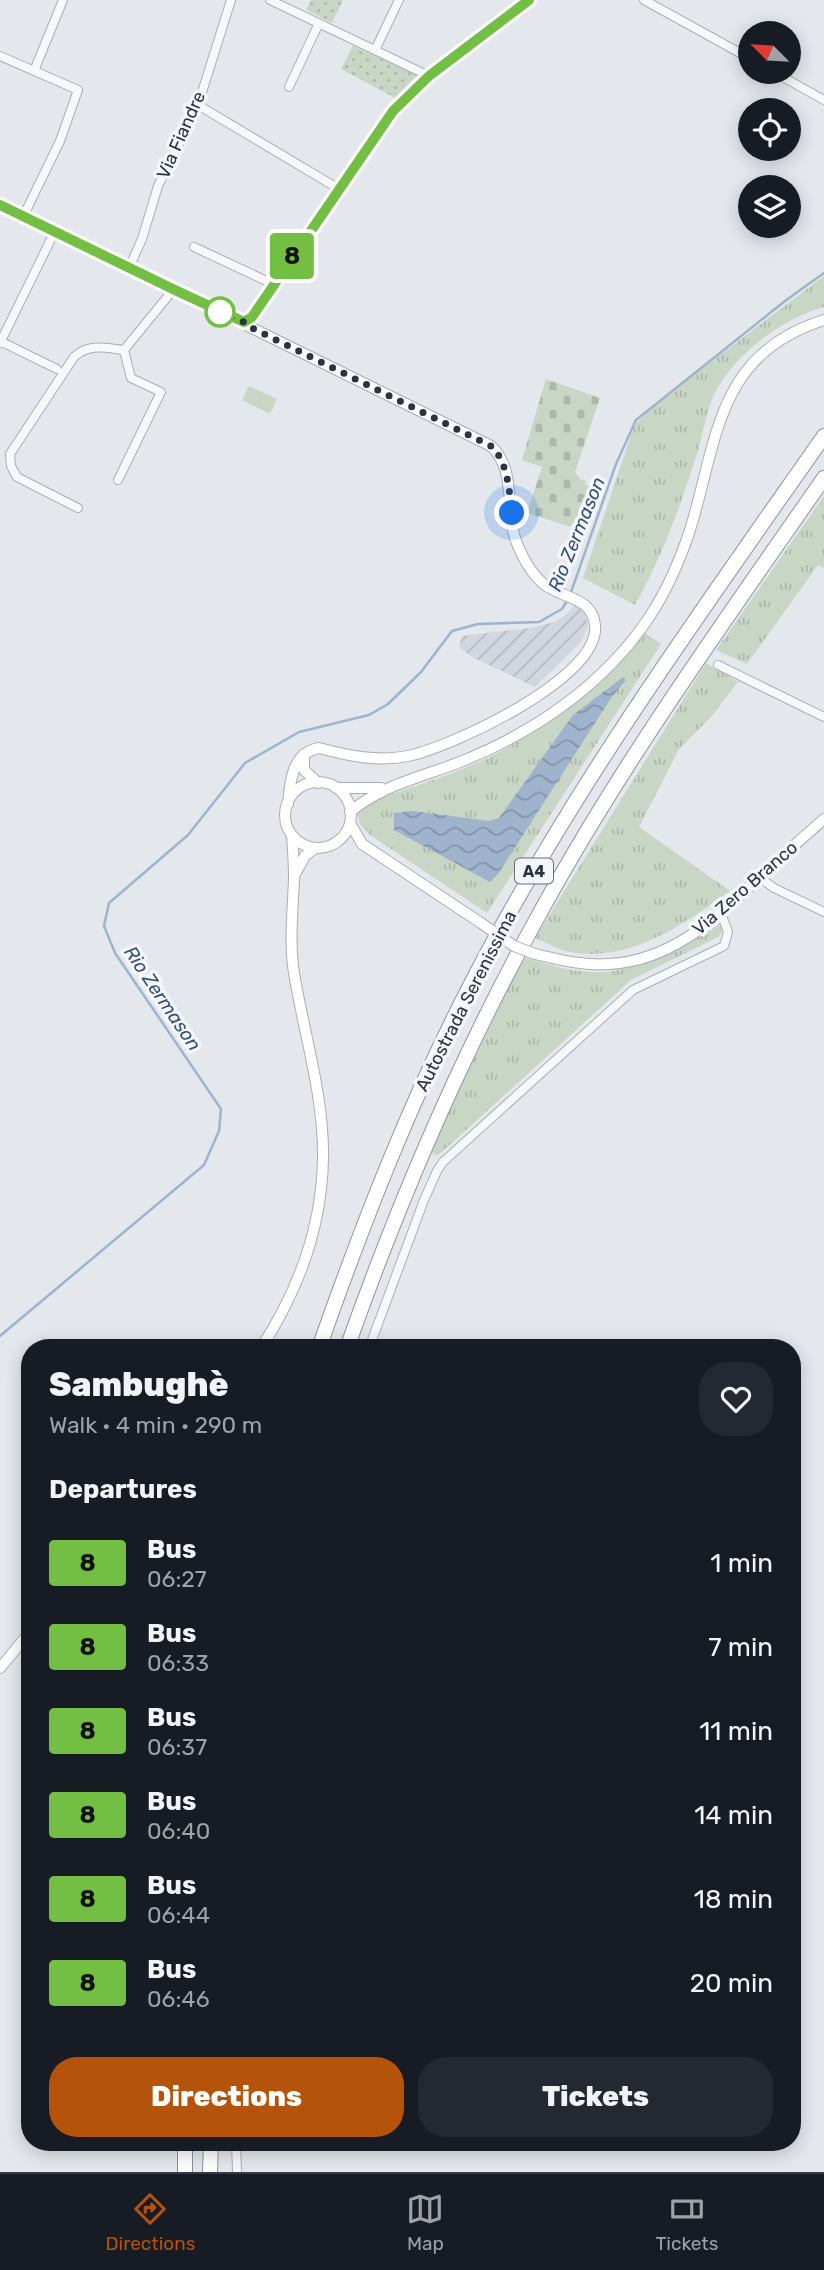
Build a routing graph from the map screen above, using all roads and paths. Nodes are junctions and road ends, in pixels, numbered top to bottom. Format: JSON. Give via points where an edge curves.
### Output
{"nodes":[{"id":1,"x":63,"y":0,"type":"edge"},
{"id":2,"x":231,"y":0,"type":"edge"},
{"id":3,"x":270,"y":0,"type":"edge"},
{"id":4,"x":295,"y":0,"type":"edge"},
{"id":5,"x":398,"y":0,"type":"edge"},
{"id":6,"x":529,"y":0,"type":"edge"},
{"id":7,"x":644,"y":0,"type":"edge"},
{"id":8,"x":290,"y":9,"type":"junction"},
{"id":9,"x":319,"y":23,"type":"junction"},
{"id":10,"x":374,"y":50,"type":"junction"},
{"id":11,"x":738,"y":52,"type":"edge"},
{"id":12,"x":0,"y":56,"type":"edge"},
{"id":13,"x":34,"y":71,"type":"junction"},
{"id":14,"x":429,"y":76,"type":"junction"},
{"id":15,"x":795,"y":84,"type":"edge"},
{"id":16,"x":289,"y":87,"type":"dead end"},
{"id":17,"x":824,"y":100,"type":"edge"},
{"id":18,"x":198,"y":105,"type":"junction"},
{"id":19,"x":339,"y":189,"type":"junction"},
{"id":20,"x":0,"y":205,"type":"edge"},
{"id":21,"x":23,"y":217,"type":"junction"},
{"id":22,"x":54,"y":233,"type":"junction"},
{"id":23,"x":194,"y":247,"type":"dead end"},
{"id":24,"x":129,"y":268,"type":"junction"},
{"id":25,"x":273,"y":284,"type":"junction"},
{"id":26,"x":173,"y":290,"type":"junction"},
{"id":27,"x":824,"y":320,"type":"edge"},
{"id":28,"x":244,"y":322,"type":"junction"},
{"id":29,"x":0,"y":342,"type":"edge"},
{"id":30,"x":124,"y":350,"type":"junction"},
{"id":31,"x":57,"y":369,"type":"dead end"},
{"id":32,"x":824,"y":436,"type":"edge"},
{"id":33,"x":824,"y":478,"type":"edge"},
{"id":34,"x":118,"y":480,"type":"dead end"},
{"id":35,"x":78,"y":508,"type":"dead end"},
{"id":36,"x":718,"y":665,"type":"dead end"},
{"id":37,"x":824,"y":717,"type":"edge"},
{"id":38,"x":303,"y":754,"type":"junction"},
{"id":39,"x":318,"y":783,"type":"junction"},
{"id":40,"x":387,"y":787,"type":"junction"},
{"id":41,"x":336,"y":788,"type":"junction"},
{"id":42,"x":288,"y":804,"type":"junction"},
{"id":43,"x":350,"y":818,"type":"junction"},
{"id":44,"x":824,"y":819,"type":"edge"},
{"id":45,"x":292,"y":835,"type":"junction"},
{"id":46,"x":334,"y":844,"type":"junction"},
{"id":47,"x":362,"y":844,"type":"junction"},
{"id":48,"x":315,"y":848,"type":"junction"},
{"id":49,"x":294,"y":877,"type":"junction"},
{"id":50,"x":759,"y":877,"type":"junction"},
{"id":51,"x":824,"y":912,"type":"edge"},
{"id":52,"x":721,"y":913,"type":"junction"},
{"id":53,"x":267,"y":1339,"type":"edge"},
{"id":54,"x":322,"y":1339,"type":"edge"},
{"id":55,"x":350,"y":1339,"type":"edge"},
{"id":56,"x":372,"y":1339,"type":"edge"},
{"id":57,"x":21,"y":1643,"type":"edge"},
{"id":58,"x":0,"y":1668,"type":"edge"},
{"id":59,"x":185,"y":2151,"type":"edge"},
{"id":60,"x":211,"y":2151,"type":"edge"},
{"id":61,"x":236,"y":2151,"type":"edge"},
{"id":62,"x":185,"y":2172,"type":"edge"},
{"id":63,"x":210,"y":2172,"type":"edge"},
{"id":64,"x":237,"y":2172,"type":"edge"}],
"edges":[{"from":1,"to":13,"type":"street"},
{"from":2,"to":18,"type":"street","name":"Via Fiandre"},
{"from":3,"to":8,"type":"street"},
{"from":4,"to":8,"type":"street"},
{"from":5,"to":10,"type":"street"},
{"from":6,"to":14,"type":"street"},
{"from":7,"to":11,"type":"street"},
{"from":8,"to":9,"type":"street"},
{"from":9,"to":10,"type":"street"},
{"from":9,"to":16,"type":"street"},
{"from":10,"to":14,"type":"street"},
{"from":12,"to":13,"type":"street"},
{"from":13,"to":21,"type":"street","via":[[78,90],[60,141]]},
{"from":14,"to":19,"type":"street","via":[[393,111]]},
{"from":15,"to":17,"type":"street"},
{"from":18,"to":19,"type":"street"},
{"from":18,"to":24,"type":"street","name":"Via Fiandre","via":[[159,186]]},
{"from":19,"to":25,"type":"street"},
{"from":20,"to":21,"type":"street"},
{"from":21,"to":22,"type":"street"},
{"from":22,"to":24,"type":"street"},
{"from":22,"to":29,"type":"street"},
{"from":23,"to":25,"type":"street"},
{"from":24,"to":26,"type":"street"},
{"from":25,"to":28,"type":"street"},
{"from":26,"to":28,"type":"street"},
{"from":26,"to":30,"type":"street"},
{"from":27,"to":40,"type":"street","via":[[778,342],[737,383],[713,436],[690,531],[675,570],[650,615],[609,667],[524,732]]},
{"from":28,"to":38,"type":"street","via":[[491,446],[508,482],[516,543],[528,565],[538,579],[587,606],[595,622],[591,647],[556,682],[504,716],[453,741],[407,756],[370,759],[319,748]]},
{"from":29,"to":31,"type":"street"},
{"from":30,"to":34,"type":"street","via":[[131,378],[161,392]]},
{"from":30,"to":35,"type":"street","via":[[95,347],[74,357],[10,454],[17,477]]},
{"from":32,"to":54,"type":"highway","name":"Autostrada Serenissima","number":"A4","via":[[639,702],[501,928],[440,1046],[387,1168]]},
{"from":33,"to":55,"type":"highway","name":"Autostrada Serenissima","number":"A4","via":[[621,777],[536,920],[460,1065],[376,1265]]},
{"from":36,"to":37,"type":"street"},
{"from":38,"to":39,"type":"street","via":[[304,770]]},
{"from":38,"to":42,"type":"street","via":[[293,772]]},
{"from":39,"to":41,"type":"street"},
{"from":39,"to":42,"type":"street","via":[[297,790]]},
{"from":40,"to":41,"type":"street"},
{"from":40,"to":43,"type":"street","via":[[369,797]]},
{"from":41,"to":43,"type":"street","via":[[347,801]]},
{"from":42,"to":45,"type":"street","via":[[286,823]]},
{"from":43,"to":46,"type":"street","via":[[344,835]]},
{"from":43,"to":47,"type":"street"},
{"from":44,"to":50,"type":"street","name":"Via Zero Branco"},
{"from":45,"to":48,"type":"street"},
{"from":45,"to":49,"type":"street"},
{"from":46,"to":47,"type":"street"},
{"from":46,"to":48,"type":"street"},
{"from":47,"to":52,"type":"street","name":"Via Zero Branco","bridge":true,"via":[[514,946],[577,964],[649,957],[683,941]]},
{"from":48,"to":49,"type":"street"},
{"from":49,"to":53,"type":"street","via":[[294,971],[319,1108],[323,1157],[319,1206],[297,1283]]},
{"from":50,"to":51,"type":"street"},
{"from":50,"to":52,"type":"street","name":"Via Zero Branco"},
{"from":52,"to":56,"type":"street","via":[[728,932],[724,946],[633,990],[443,1163],[424,1200]]},
{"from":57,"to":58,"type":"street"},
{"from":59,"to":62,"type":"highway"},
{"from":60,"to":63,"type":"highway"},
{"from":61,"to":64,"type":"street"}]}
